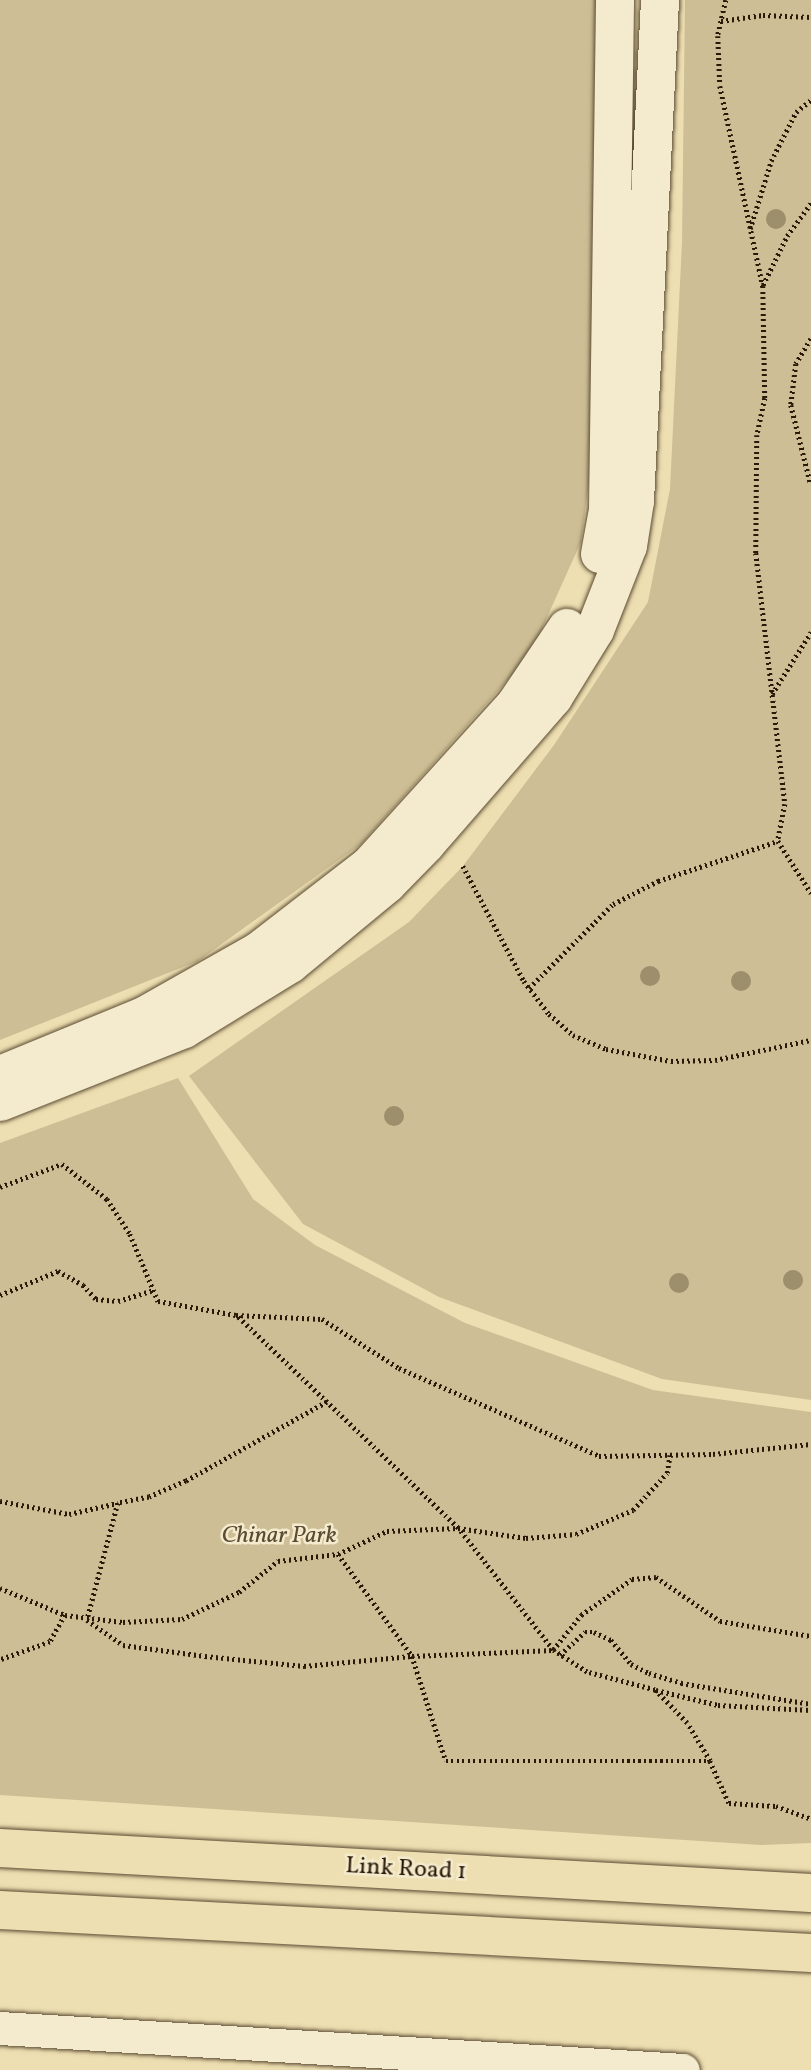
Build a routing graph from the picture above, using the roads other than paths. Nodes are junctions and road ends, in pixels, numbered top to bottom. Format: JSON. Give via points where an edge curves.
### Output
{"nodes":[{"id":1,"x":615,"y":0,"type":"edge"},
{"id":2,"x":660,"y":0,"type":"edge"},
{"id":3,"x":0,"y":1075,"type":"edge"},
{"id":4,"x":0,"y":1102,"type":"edge"},
{"id":5,"x":0,"y":1847,"type":"edge"},
{"id":6,"x":811,"y":1893,"type":"edge"},
{"id":7,"x":0,"y":1910,"type":"edge"},
{"id":8,"x":811,"y":1953,"type":"edge"},
{"id":9,"x":0,"y":2028,"type":"edge"},
{"id":10,"x":683,"y":2070,"type":"edge"}],
"edges":[{"from":1,"to":3,"type":"street","via":[[608,510],[601,550],[564,633],[515,705],[369,866],[259,951],[146,1015]]},
{"from":2,"to":4,"type":"street","via":[[635,501],[628,547],[595,630],[553,698],[426,844],[387,884],[290,964],[184,1029]]},
{"from":5,"to":6,"type":"main road","name":"Link Road 1"},
{"from":7,"to":8,"type":"main road"},
{"from":9,"to":10,"type":"street"}]}
